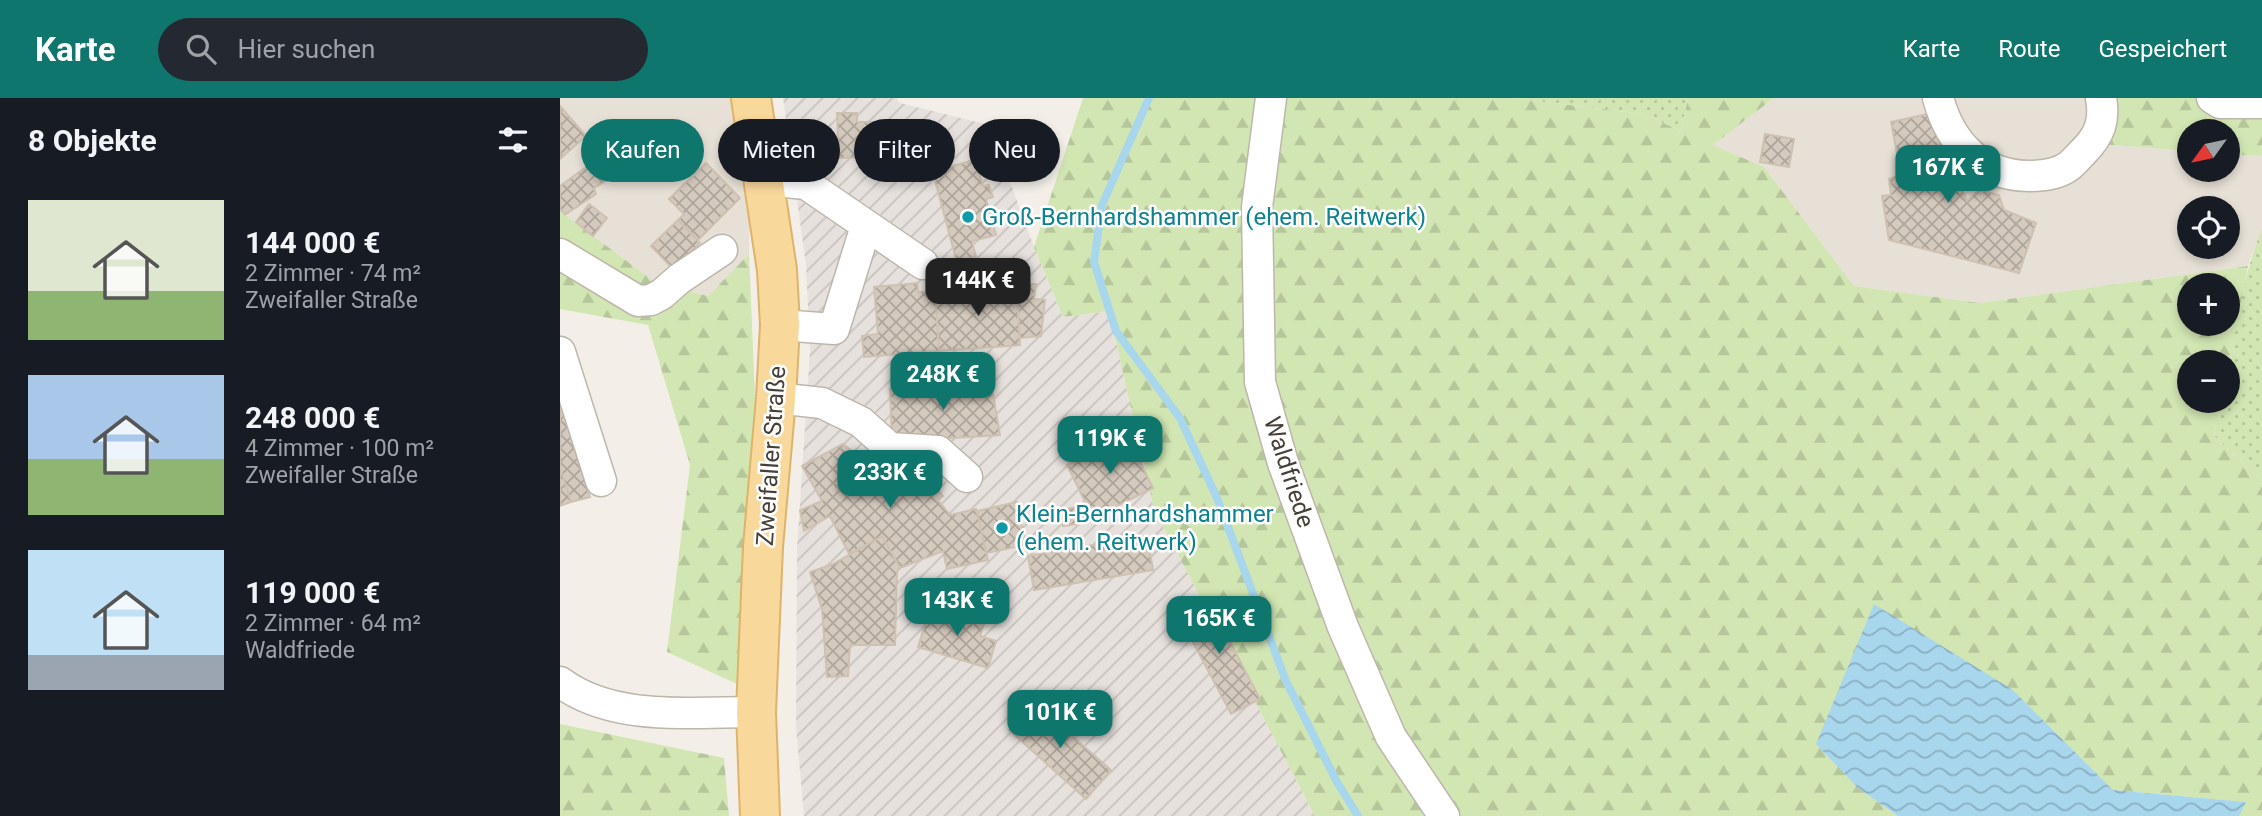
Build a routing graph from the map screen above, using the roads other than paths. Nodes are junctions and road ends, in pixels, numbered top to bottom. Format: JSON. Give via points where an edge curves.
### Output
{"nodes":[{"id":1,"x":751,"y":98,"type":"edge"},
{"id":2,"x":1271,"y":98,"type":"edge"},
{"id":3,"x":1938,"y":98,"type":"edge"},
{"id":4,"x":2101,"y":98,"type":"edge"},
{"id":5,"x":2212,"y":98,"type":"edge"},
{"id":6,"x":2262,"y":103,"type":"edge"},
{"id":7,"x":754,"y":119,"type":"edge"},
{"id":8,"x":764,"y":182,"type":"edge"},
{"id":9,"x":785,"y":182,"type":"edge"},
{"id":10,"x":866,"y":226,"type":"junction"},
{"id":11,"x":722,"y":250,"type":"dead end"},
{"id":12,"x":560,"y":254,"type":"edge"},
{"id":13,"x":923,"y":264,"type":"dead end"},
{"id":14,"x":780,"y":325,"type":"junction"},
{"id":15,"x":560,"y":352,"type":"edge"},
{"id":16,"x":776,"y":398,"type":"junction"},
{"id":17,"x":967,"y":477,"type":"dead end"},
{"id":18,"x":601,"y":481,"type":"dead end"},
{"id":19,"x":560,"y":682,"type":"edge"},
{"id":20,"x":756,"y":712,"type":"junction"},
{"id":21,"x":760,"y":816,"type":"edge"},
{"id":22,"x":1444,"y":816,"type":"edge"}],
"edges":[{"from":1,"to":7,"type":"main road","name":"Zweifaller Straße"},
{"from":2,"to":22,"type":"street","name":"Waldfriede","via":[[1257,207],[1260,382],[1283,463],[1343,627],[1391,737]]},
{"from":3,"to":4,"type":"street","via":[[1944,119],[1975,159],[1996,171],[2034,176],[2068,167],[2092,142],[2105,116]]},
{"from":5,"to":6,"type":"street","via":[[2220,103]]},
{"from":8,"to":14,"type":"main road","name":"Zweifaller Straße"},
{"from":9,"to":10,"type":"street","via":[[806,184]]},
{"from":10,"to":13,"type":"street"},
{"from":10,"to":14,"type":"street","via":[[834,328]]},
{"from":11,"to":12,"type":"street","via":[[662,294],[638,301]]},
{"from":14,"to":16,"type":"main road","name":"Zweifaller Straße"},
{"from":15,"to":18,"type":"street"},
{"from":16,"to":17,"type":"street","via":[[822,403],[861,422],[890,448],[938,450]]},
{"from":16,"to":20,"type":"main road","name":"Zweifaller Straße","via":[[763,547]]},
{"from":19,"to":20,"type":"street","via":[[601,704],[633,711]]},
{"from":20,"to":21,"type":"main road","name":"Zweifaller Straße"}]}
